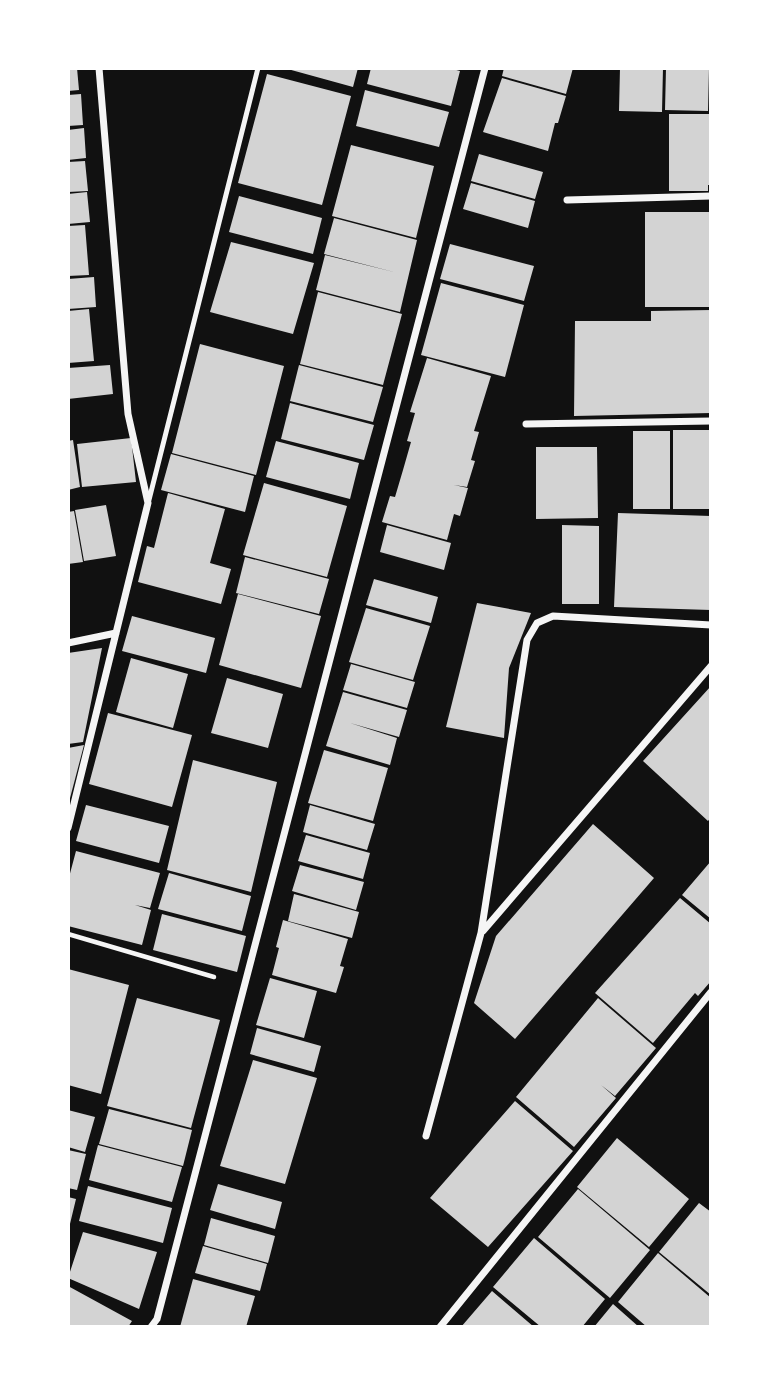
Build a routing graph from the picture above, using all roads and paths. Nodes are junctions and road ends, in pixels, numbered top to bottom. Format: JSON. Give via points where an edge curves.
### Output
{"nodes":[{"id":1,"x":99,"y":68,"type":"edge"},
{"id":2,"x":258,"y":68,"type":"edge"},
{"id":3,"x":485,"y":68,"type":"edge"},
{"id":4,"x":711,"y":196,"type":"edge"},
{"id":5,"x":567,"y":200,"type":"dead end"},
{"id":6,"x":711,"y":421,"type":"edge"},
{"id":7,"x":526,"y":424,"type":"dead end"},
{"id":8,"x":148,"y":503,"type":"junction"},
{"id":9,"x":711,"y":625,"type":"edge"},
{"id":10,"x":116,"y":633,"type":"junction"},
{"id":11,"x":68,"y":643,"type":"edge"},
{"id":12,"x":711,"y":666,"type":"edge"},
{"id":13,"x":68,"y":828,"type":"edge"},
{"id":14,"x":481,"y":933,"type":"junction"},
{"id":15,"x":68,"y":934,"type":"edge"},
{"id":16,"x":246,"y":986,"type":"junction"},
{"id":17,"x":711,"y":992,"type":"edge"},
{"id":18,"x":426,"y":1136,"type":"dead end"},
{"id":19,"x":151,"y":1327,"type":"edge"},
{"id":20,"x":440,"y":1327,"type":"edge"}],
"edges":[{"from":1,"to":8,"type":"street","via":[[128,414]]},
{"from":2,"to":8,"type":"lane"},
{"from":3,"to":16,"type":"street"},
{"from":4,"to":5,"type":"street"},
{"from":6,"to":7,"type":"street"},
{"from":8,"to":10,"type":"street"},
{"from":9,"to":14,"type":"street","via":[[553,616],[537,623],[527,640]]},
{"from":10,"to":11,"type":"street"},
{"from":10,"to":13,"type":"street"},
{"from":12,"to":14,"type":"street"},
{"from":14,"to":18,"type":"street"},
{"from":15,"to":16,"type":"path"},
{"from":16,"to":19,"type":"street","via":[[157,1319]]},
{"from":17,"to":20,"type":"street"}]}
